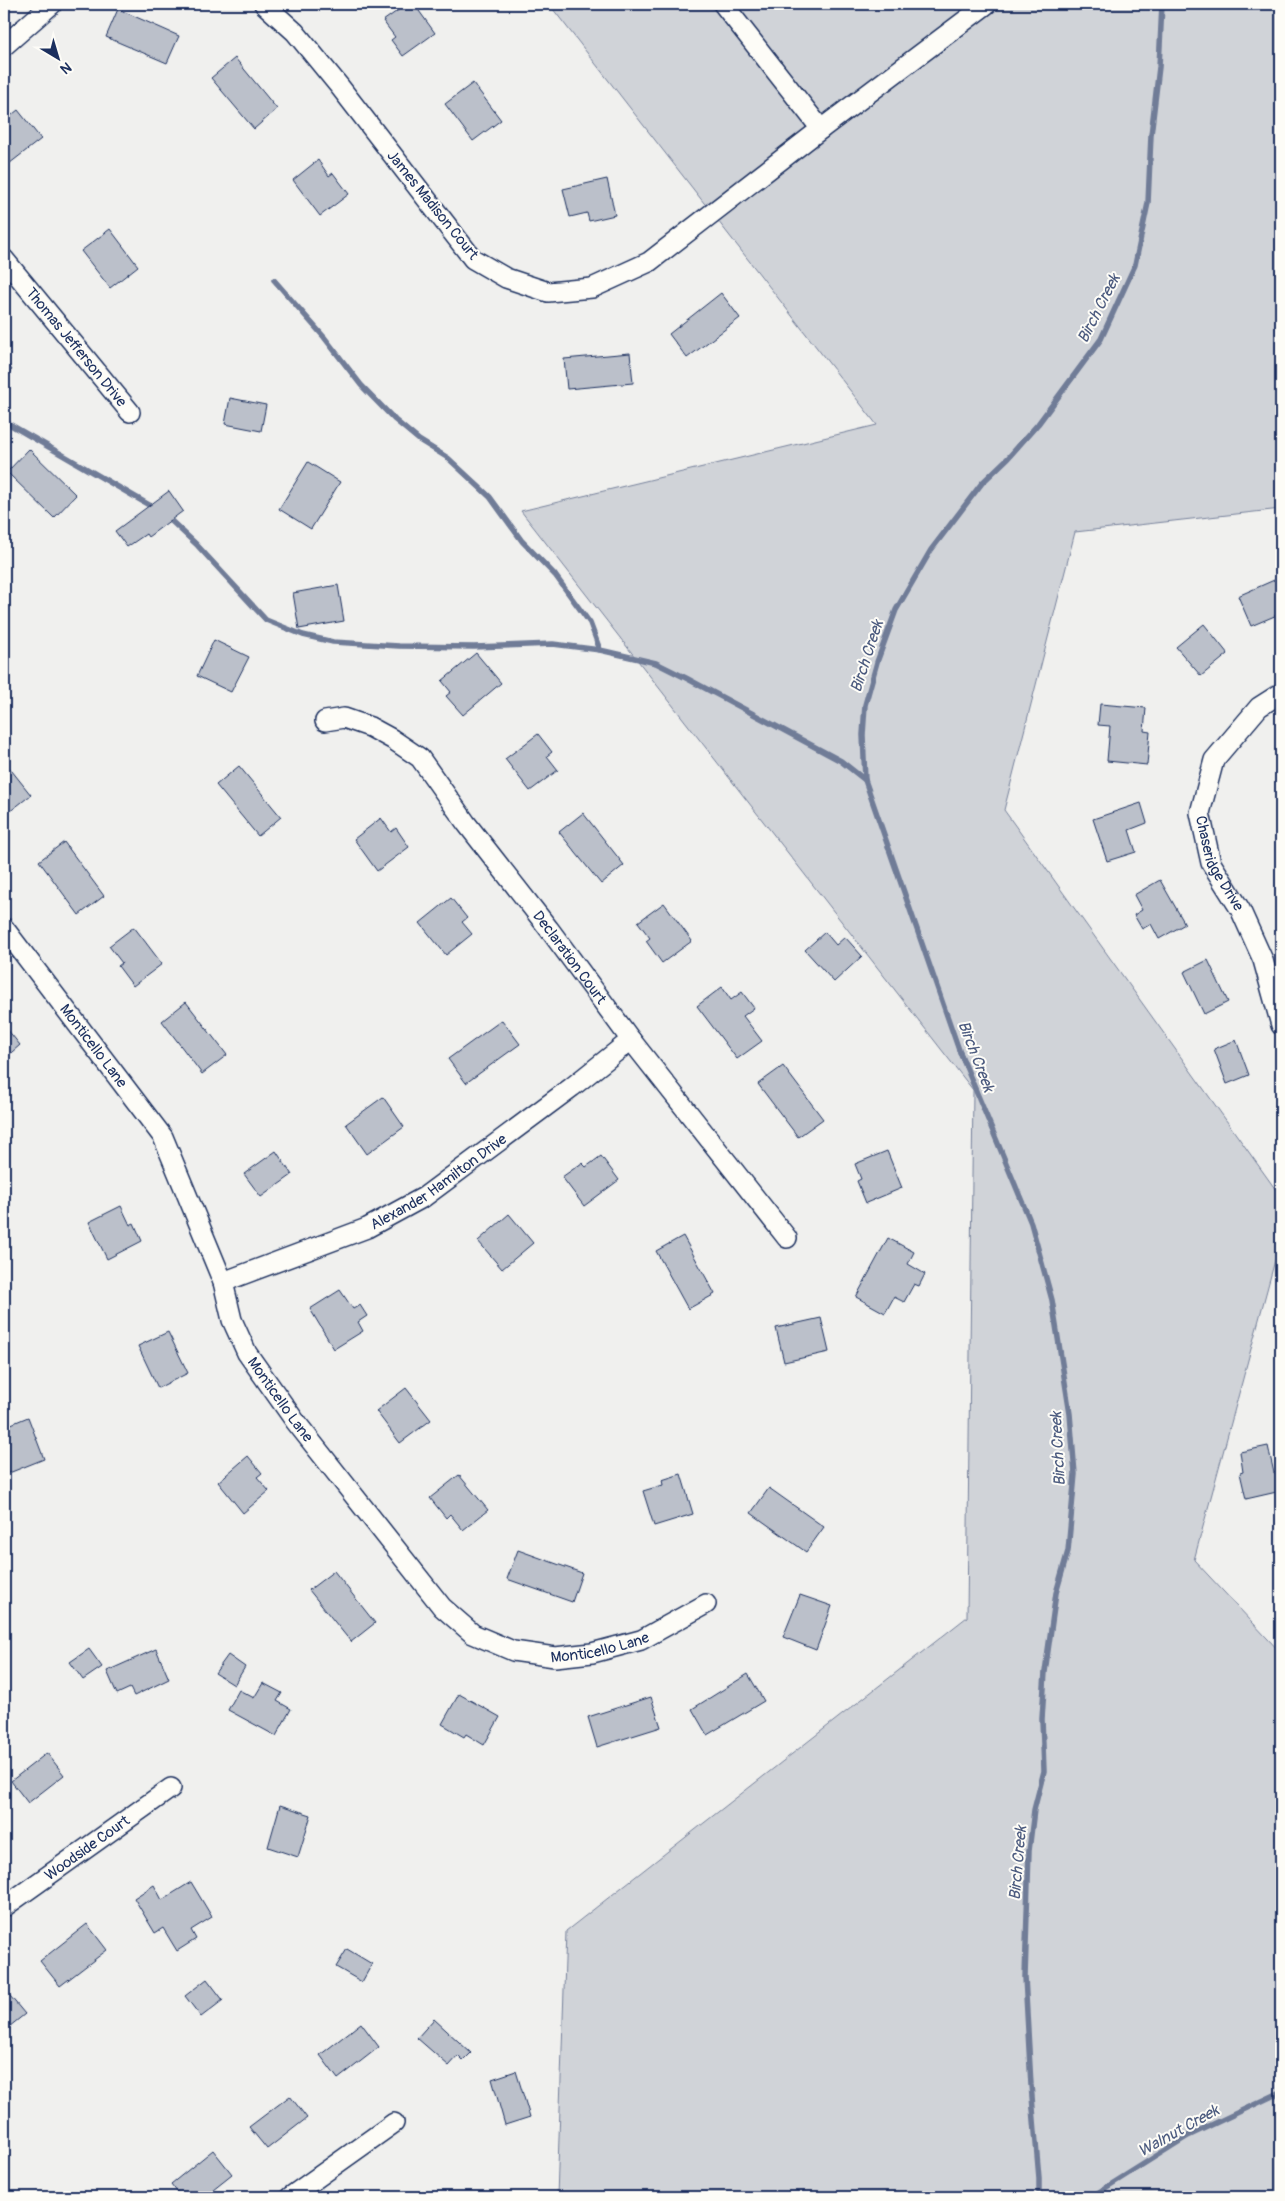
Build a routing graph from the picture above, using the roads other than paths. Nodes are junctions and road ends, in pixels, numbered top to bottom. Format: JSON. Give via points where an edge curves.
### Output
{"nodes":[{"id":1,"x":52,"y":4,"type":"edge"},
{"id":2,"x":264,"y":4,"type":"edge"},
{"id":3,"x":723,"y":4,"type":"edge"},
{"id":4,"x":987,"y":4,"type":"edge"},
{"id":5,"x":4,"y":46,"type":"edge"},
{"id":6,"x":821,"y":129,"type":"junction"},
{"id":7,"x":4,"y":259,"type":"edge"},
{"id":8,"x":130,"y":412,"type":"dead end"},
{"id":9,"x":1281,"y":693,"type":"edge"},
{"id":10,"x":325,"y":720,"type":"dead end"},
{"id":11,"x":4,"y":928,"type":"edge"},
{"id":12,"x":1281,"y":1025,"type":"edge"},
{"id":13,"x":631,"y":1040,"type":"junction"},
{"id":14,"x":786,"y":1238,"type":"dead end"},
{"id":15,"x":223,"y":1282,"type":"junction"},
{"id":16,"x":706,"y":1604,"type":"dead end"},
{"id":17,"x":171,"y":1788,"type":"dead end"},
{"id":18,"x":4,"y":1908,"type":"edge"},
{"id":19,"x":394,"y":2124,"type":"dead end"},
{"id":20,"x":290,"y":2197,"type":"edge"}],
"edges":[{"from":1,"to":5,"type":"street"},
{"from":2,"to":6,"type":"street","name":"James Madison Court","via":[[295,32],[340,87],[472,259],[506,278],[548,292],[592,288],[649,262]]},
{"from":3,"to":6,"type":"street"},
{"from":4,"to":6,"type":"street","name":"James Madison Court"},
{"from":7,"to":8,"type":"street","name":"Thomas Jefferson Drive"},
{"from":9,"to":12,"type":"street","name":"Chaseridge Drive","via":[[1259,707],[1214,760],[1200,813],[1211,863],[1240,909],[1263,960]]},
{"from":10,"to":13,"type":"street","name":"Declaration Court","via":[[344,718],[370,728],[420,758]]},
{"from":11,"to":15,"type":"street","name":"Monticello Lane","via":[[162,1138]]},
{"from":13,"to":14,"type":"street","name":"Declaration Court"},
{"from":13,"to":15,"type":"street","name":"Alexander Hamilton Drive","via":[[424,1197],[367,1228]]},
{"from":15,"to":16,"type":"street","name":"Monticello Lane","via":[[232,1320],[247,1353],[295,1421],[442,1608],[473,1634],[513,1651],[556,1657],[592,1653],[641,1640]]},
{"from":17,"to":18,"type":"street","name":"Woodside Court"},
{"from":19,"to":20,"type":"street"}]}
